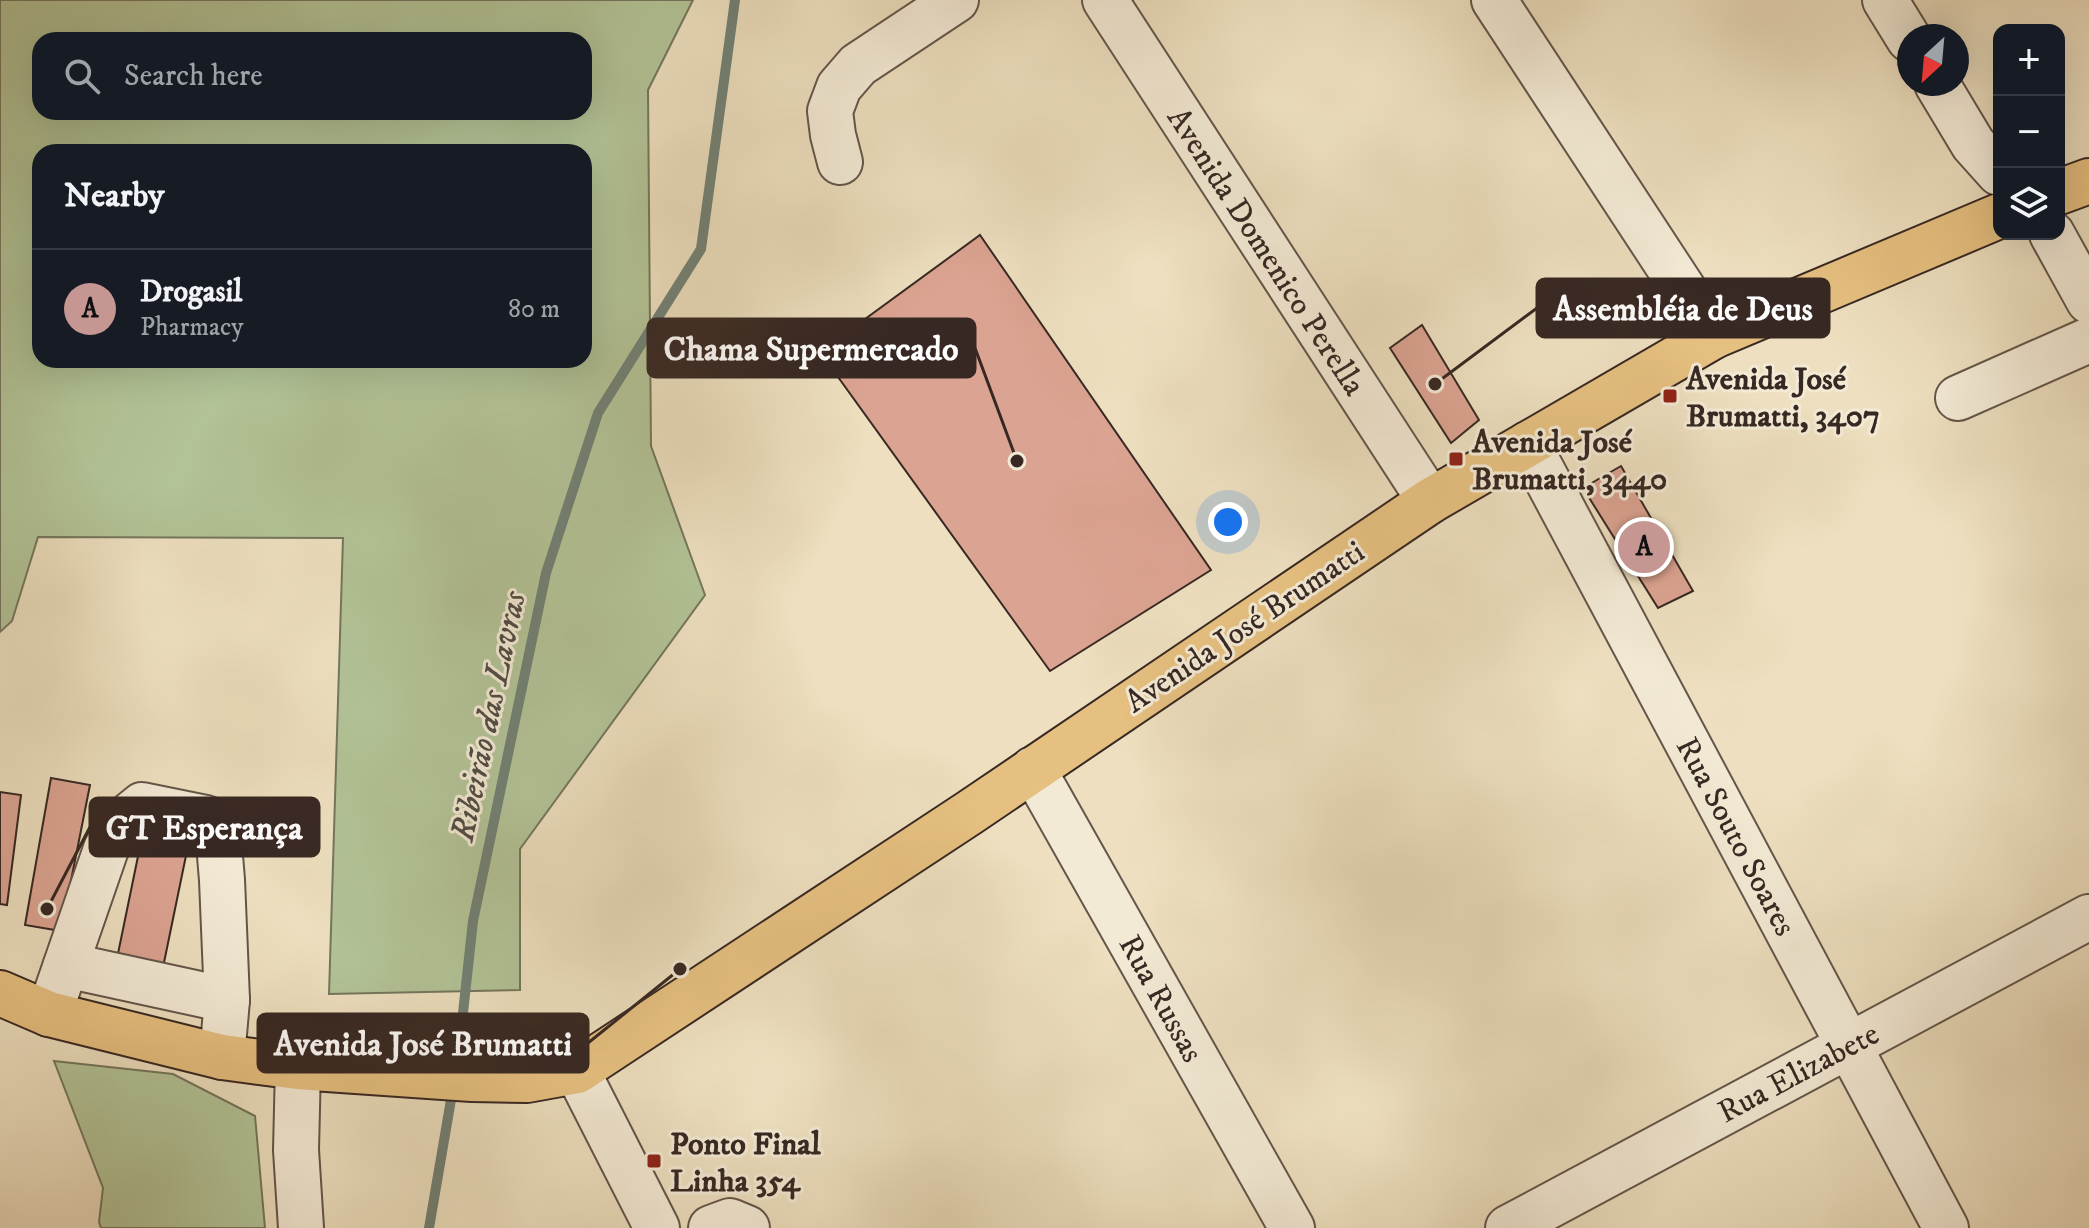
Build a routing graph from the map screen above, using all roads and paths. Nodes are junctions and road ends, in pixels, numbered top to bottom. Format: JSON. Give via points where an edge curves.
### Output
{"nodes":[{"id":1,"x":956,"y":0,"type":"edge"},
{"id":2,"x":1105,"y":0,"type":"edge"},
{"id":3,"x":1494,"y":0,"type":"edge"},
{"id":4,"x":1885,"y":0,"type":"edge"},
{"id":5,"x":1900,"y":24,"type":"edge"},
{"id":6,"x":1944,"y":96,"type":"edge"},
{"id":7,"x":840,"y":162,"type":"dead end"},
{"id":8,"x":1995,"y":168,"type":"edge"},
{"id":9,"x":2089,"y":181,"type":"edge"},
{"id":10,"x":2065,"y":190,"type":"edge"},
{"id":11,"x":1993,"y":219,"type":"edge"},
{"id":12,"x":2055,"y":240,"type":"edge"},
{"id":13,"x":2089,"y":301,"type":"edge"},
{"id":14,"x":1714,"y":336,"type":"junction"},
{"id":15,"x":2089,"y":340,"type":"edge"},
{"id":16,"x":1958,"y":398,"type":"dead end"},
{"id":17,"x":1528,"y":444,"type":"junction"},
{"id":18,"x":1430,"y":501,"type":"junction"},
{"id":19,"x":1033,"y":769,"type":"junction"},
{"id":20,"x":2089,"y":917,"type":"edge"},
{"id":21,"x":66,"y":965,"type":"junction"},
{"id":22,"x":0,"y":993,"type":"edge"},
{"id":23,"x":227,"y":1000,"type":"junction"},
{"id":24,"x":49,"y":1014,"type":"junction"},
{"id":25,"x":1848,"y":1045,"type":"junction"},
{"id":26,"x":222,"y":1057,"type":"junction"},
{"id":27,"x":298,"y":1067,"type":"junction"},
{"id":28,"x":577,"y":1071,"type":"junction"},
{"id":29,"x":301,"y":1228,"type":"edge"},
{"id":30,"x":657,"y":1228,"type":"edge"},
{"id":31,"x":711,"y":1228,"type":"edge"},
{"id":32,"x":747,"y":1228,"type":"edge"},
{"id":33,"x":1292,"y":1228,"type":"edge"},
{"id":34,"x":1508,"y":1228,"type":"edge"},
{"id":35,"x":1946,"y":1228,"type":"edge"}],
"edges":[{"from":1,"to":7,"type":"street","via":[[858,65],[839,87],[830,111]]},
{"from":2,"to":18,"type":"street","name":"Avenida Domenico Perella"},
{"from":3,"to":14,"type":"street"},
{"from":4,"to":5,"type":"street"},
{"from":6,"to":8,"type":"street"},
{"from":9,"to":10,"type":"main road"},
{"from":11,"to":14,"type":"main road","name":"Avenida José Brumatti"},
{"from":12,"to":13,"type":"street"},
{"from":14,"to":17,"type":"main road","name":"Avenida José Brumatti"},
{"from":15,"to":16,"type":"street"},
{"from":17,"to":18,"type":"main road","name":"Avenida José Brumatti"},
{"from":17,"to":25,"type":"street","name":"Rua Souto Soares"},
{"from":18,"to":19,"type":"main road","name":"Avenida José Brumatti"},
{"from":19,"to":28,"type":"main road","name":"Avenida José Brumatti"},
{"from":19,"to":33,"type":"street","name":"Rua Russas"},
{"from":20,"to":25,"type":"street","name":"Rua Elizabete"},
{"from":21,"to":23,"type":"street"},
{"from":21,"to":23,"type":"street","via":[[120,823],[142,805],[206,818],[219,844]]},
{"from":21,"to":24,"type":"street"},
{"from":22,"to":24,"type":"main road","name":"Avenida José Brumatti"},
{"from":23,"to":26,"type":"street"},
{"from":24,"to":26,"type":"main road","name":"Avenida José Brumatti"},
{"from":25,"to":34,"type":"street","name":"Rua Elizabete"},
{"from":25,"to":35,"type":"street","name":"Rua Souto Soares"},
{"from":26,"to":27,"type":"main road","name":"Avenida José Brumatti"},
{"from":27,"to":28,"type":"main road","name":"Avenida José Brumatti","via":[[527,1080]]},
{"from":27,"to":29,"type":"street"},
{"from":28,"to":30,"type":"street"},
{"from":31,"to":32,"type":"street","via":[[730,1221]]}]}
